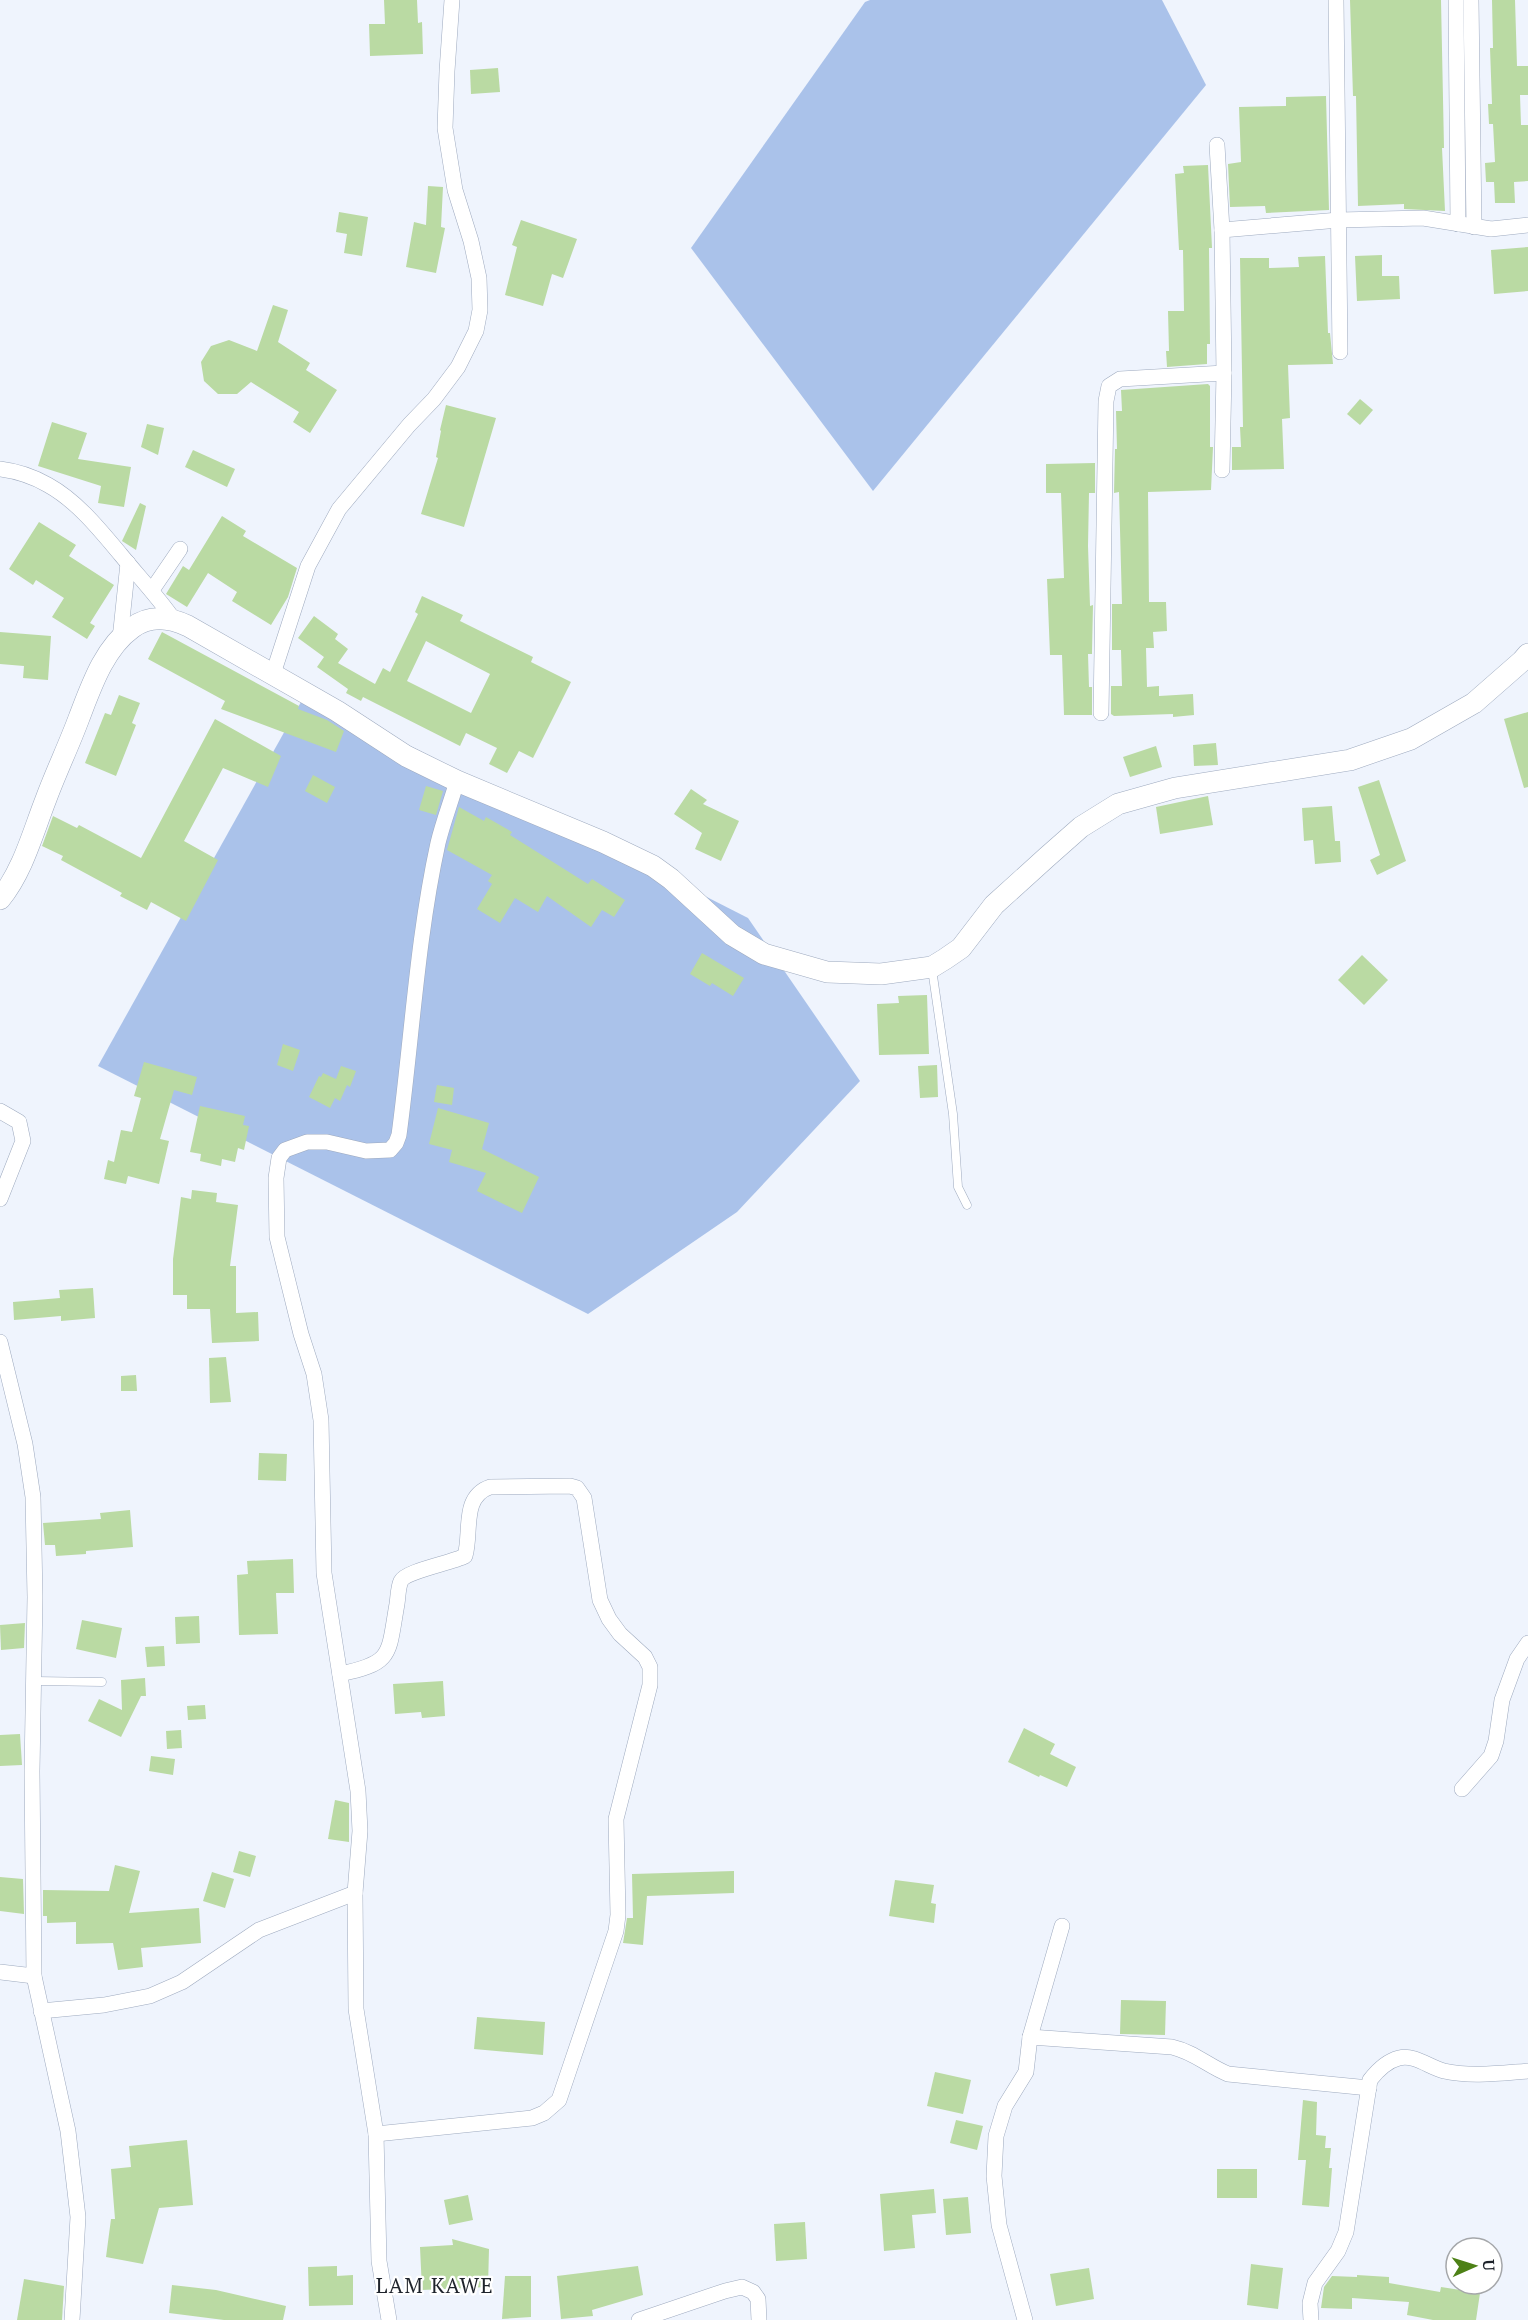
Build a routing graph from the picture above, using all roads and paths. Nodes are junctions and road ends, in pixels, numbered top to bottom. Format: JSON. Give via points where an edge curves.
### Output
{"nodes":[{"id":1,"x":452,"y":0,"type":"edge"},
{"id":2,"x":1336,"y":0,"type":"edge"},
{"id":3,"x":1456,"y":0,"type":"edge"},
{"id":4,"x":1471,"y":0,"type":"edge"},
{"id":5,"x":1217,"y":145,"type":"dead end"},
{"id":6,"x":1339,"y":220,"type":"junction"},
{"id":7,"x":1458,"y":224,"type":"junction"},
{"id":8,"x":1528,"y":225,"type":"edge"},
{"id":9,"x":1474,"y":228,"type":"junction"},
{"id":10,"x":1222,"y":230,"type":"junction"},
{"id":11,"x":1340,"y":351,"type":"dead end"},
{"id":12,"x":1224,"y":373,"type":"junction"},
{"id":13,"x":0,"y":469,"type":"edge"},
{"id":14,"x":1222,"y":470,"type":"dead end"},
{"id":15,"x":180,"y":549,"type":"dead end"},
{"id":16,"x":128,"y":562,"type":"junction"},
{"id":17,"x":153,"y":590,"type":"junction"},
{"id":18,"x":174,"y":620,"type":"junction"},
{"id":19,"x":120,"y":639,"type":"junction"},
{"id":20,"x":1528,"y":654,"type":"edge"},
{"id":21,"x":273,"y":674,"type":"junction"},
{"id":22,"x":1101,"y":713,"type":"dead end"},
{"id":23,"x":457,"y":781,"type":"junction"},
{"id":24,"x":0,"y":899,"type":"edge"},
{"id":25,"x":932,"y":967,"type":"junction"},
{"id":26,"x":0,"y":1111,"type":"edge"},
{"id":27,"x":0,"y":1199,"type":"edge"},
{"id":28,"x":967,"y":1205,"type":"dead end"},
{"id":29,"x":0,"y":1342,"type":"edge"},
{"id":30,"x":1528,"y":1643,"type":"edge"},
{"id":31,"x":340,"y":1674,"type":"junction"},
{"id":32,"x":34,"y":1681,"type":"junction"},
{"id":33,"x":102,"y":1682,"type":"dead end"},
{"id":34,"x":1462,"y":1790,"type":"dead end"},
{"id":35,"x":354,"y":1893,"type":"junction"},
{"id":36,"x":1062,"y":1926,"type":"dead end"},
{"id":37,"x":0,"y":1972,"type":"edge"},
{"id":38,"x":34,"y":1976,"type":"junction"},
{"id":39,"x":41,"y":2010,"type":"junction"},
{"id":40,"x":1030,"y":2037,"type":"junction"},
{"id":41,"x":1528,"y":2071,"type":"edge"},
{"id":42,"x":1369,"y":2088,"type":"junction"},
{"id":43,"x":376,"y":2134,"type":"junction"},
{"id":44,"x":72,"y":2320,"type":"edge"},
{"id":45,"x":389,"y":2320,"type":"edge"},
{"id":46,"x":639,"y":2320,"type":"edge"},
{"id":47,"x":759,"y":2320,"type":"edge"},
{"id":48,"x":1025,"y":2320,"type":"edge"},
{"id":49,"x":1311,"y":2320,"type":"edge"}],
"edges":[{"from":1,"to":21,"type":"street","via":[[445,128],[454,190],[479,278],[476,331],[458,367],[434,399],[339,509],[308,566]]},
{"from":2,"to":6,"type":"street"},
{"from":3,"to":7,"type":"street"},
{"from":4,"to":9,"type":"street"},
{"from":5,"to":10,"type":"street"},
{"from":6,"to":7,"type":"street","via":[[1424,218]]},
{"from":6,"to":10,"type":"street"},
{"from":6,"to":11,"type":"street"},
{"from":7,"to":9,"type":"street"},
{"from":8,"to":9,"type":"street"},
{"from":10,"to":12,"type":"street"},
{"from":12,"to":14,"type":"street"},
{"from":12,"to":22,"type":"street","via":[[1120,379],[1109,386]]},
{"from":13,"to":16,"type":"street","via":[[47,484],[67,498]]},
{"from":15,"to":17,"type":"street"},
{"from":16,"to":17,"type":"street"},
{"from":16,"to":19,"type":"street"},
{"from":17,"to":18,"type":"street"},
{"from":18,"to":19,"type":"main road","via":[[153,618],[131,628]]},
{"from":18,"to":21,"type":"main road"},
{"from":19,"to":24,"type":"main road","via":[[89,691],[26,851]]},
{"from":20,"to":25,"type":"main road","via":[[1474,703],[1411,739],[1350,760],[1175,788],[1118,804],[1081,827],[994,905],[961,948]]},
{"from":21,"to":23,"type":"main road","via":[[406,756]]},
{"from":23,"to":25,"type":"main road","via":[[652,866],[732,935],[764,954],[827,972],[881,974]]},
{"from":23,"to":31,"type":"street","via":[[438,842],[422,931],[410,1057],[396,1143],[390,1150],[374,1151],[307,1142],[285,1150],[277,1167],[277,1237],[314,1374],[321,1420],[324,1573]]},
{"from":25,"to":28,"type":"lane","via":[[953,1114],[958,1187]]},
{"from":26,"to":27,"type":"street","via":[[19,1122],[24,1142]]},
{"from":29,"to":32,"type":"street","via":[[25,1444],[33,1497]]},
{"from":30,"to":34,"type":"street","via":[[1517,1659],[1502,1700],[1491,1756]]},
{"from":31,"to":35,"type":"street","via":[[358,1791],[360,1831]]},
{"from":31,"to":43,"type":"street","via":[[369,1668],[381,1660],[389,1648],[401,1581],[410,1573],[465,1556],[473,1499],[480,1491],[501,1487],[578,1488],[584,1498],[600,1600],[620,1634],[645,1657],[650,1667],[650,1685],[616,1819],[616,1931],[559,2100],[544,2114],[532,2118]]},
{"from":32,"to":33,"type":"lane"},
{"from":32,"to":38,"type":"street"},
{"from":35,"to":39,"type":"street","via":[[260,1930],[182,1982],[150,1996],[104,2005]]},
{"from":35,"to":43,"type":"street","via":[[356,2009]]},
{"from":36,"to":40,"type":"street"},
{"from":37,"to":38,"type":"street"},
{"from":38,"to":39,"type":"street"},
{"from":39,"to":44,"type":"street","via":[[68,2131],[78,2217]]},
{"from":40,"to":42,"type":"street","via":[[1172,2047],[1188,2050],[1228,2074]]},
{"from":40,"to":48,"type":"street","via":[[1026,2072],[1005,2106],[996,2136],[994,2176],[999,2224]]},
{"from":41,"to":42,"type":"street","via":[[1444,2071],[1408,2057],[1398,2058],[1379,2069]]},
{"from":42,"to":49,"type":"street","via":[[1346,2232],[1338,2251],[1315,2283]]},
{"from":43,"to":45,"type":"street","via":[[379,2261]]},
{"from":46,"to":47,"type":"street","via":[[742,2287],[758,2299]]}]}
